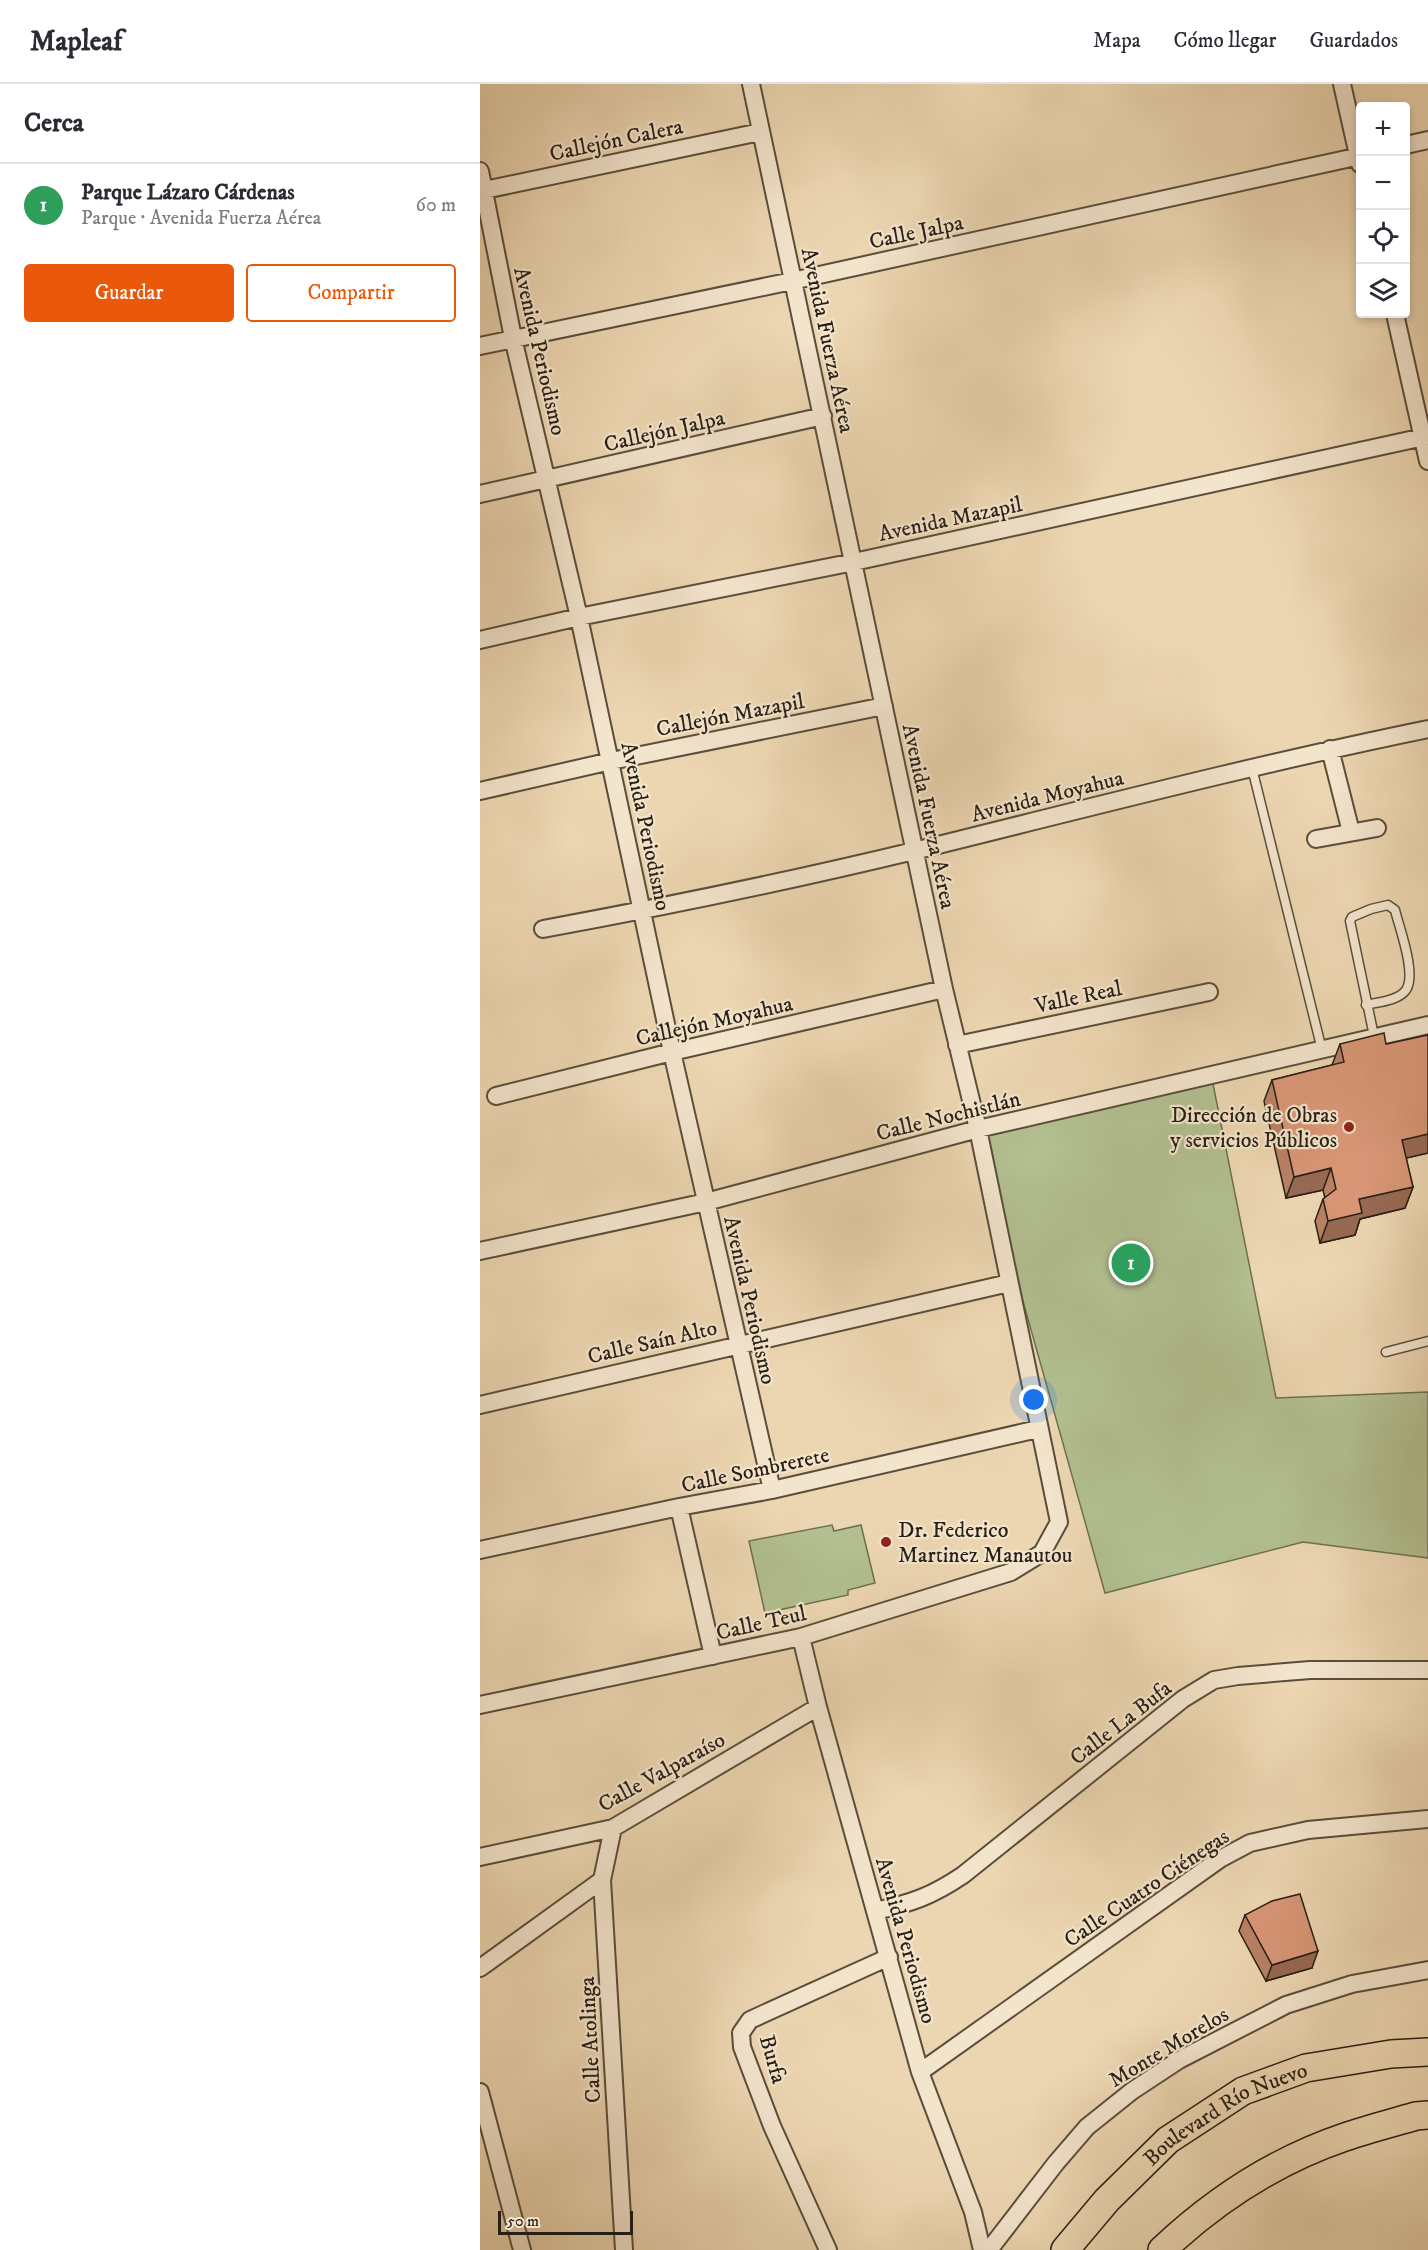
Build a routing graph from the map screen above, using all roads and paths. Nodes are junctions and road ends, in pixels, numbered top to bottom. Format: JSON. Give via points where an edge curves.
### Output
{"nodes":[{"id":1,"x":751,"y":84,"type":"edge"},
{"id":2,"x":1342,"y":84,"type":"edge"},
{"id":3,"x":760,"y":132,"type":"junction"},
{"id":4,"x":1428,"y":140,"type":"edge"},
{"id":5,"x":1410,"y":144,"type":"edge"},
{"id":6,"x":1359,"y":156,"type":"edge"},
{"id":7,"x":1356,"y":160,"type":"edge"},
{"id":8,"x":480,"y":171,"type":"edge"},
{"id":9,"x":482,"y":190,"type":"edge"},
{"id":10,"x":792,"y":281,"type":"junction"},
{"id":11,"x":1396,"y":318,"type":"edge"},
{"id":12,"x":513,"y":338,"type":"junction"},
{"id":13,"x":480,"y":346,"type":"edge"},
{"id":14,"x":823,"y":416,"type":"junction"},
{"id":15,"x":1426,"y":437,"type":"edge"},
{"id":16,"x":1428,"y":461,"type":"edge"},
{"id":17,"x":547,"y":480,"type":"junction"},
{"id":18,"x":480,"y":494,"type":"edge"},
{"id":19,"x":854,"y":562,"type":"junction"},
{"id":20,"x":579,"y":617,"type":"junction"},
{"id":21,"x":480,"y":640,"type":"edge"},
{"id":22,"x":884,"y":706,"type":"junction"},
{"id":23,"x":1428,"y":729,"type":"edge"},
{"id":24,"x":1330,"y":749,"type":"junction"},
{"id":25,"x":610,"y":761,"type":"junction"},
{"id":26,"x":1252,"y":768,"type":"junction"},
{"id":27,"x":480,"y":791,"type":"edge"},
{"id":28,"x":1377,"y":828,"type":"dead end"},
{"id":29,"x":1351,"y":832,"type":"junction"},
{"id":30,"x":1316,"y":839,"type":"dead end"},
{"id":31,"x":915,"y":850,"type":"junction"},
{"id":32,"x":642,"y":911,"type":"junction"},
{"id":33,"x":543,"y":929,"type":"dead end"},
{"id":34,"x":944,"y":989,"type":"junction"},
{"id":35,"x":1209,"y":992,"type":"dead end"},
{"id":36,"x":1366,"y":1005,"type":"junction"},
{"id":37,"x":1428,"y":1025,"type":"edge"},
{"id":38,"x":1374,"y":1036,"type":"junction"},
{"id":39,"x":957,"y":1045,"type":"junction"},
{"id":40,"x":1322,"y":1051,"type":"junction"},
{"id":41,"x":672,"y":1052,"type":"junction"},
{"id":42,"x":496,"y":1096,"type":"dead end"},
{"id":43,"x":978,"y":1130,"type":"junction"},
{"id":44,"x":706,"y":1202,"type":"junction"},
{"id":45,"x":480,"y":1251,"type":"edge"},
{"id":46,"x":1009,"y":1283,"type":"junction"},
{"id":47,"x":1428,"y":1341,"type":"edge"},
{"id":48,"x":738,"y":1344,"type":"junction"},
{"id":49,"x":1386,"y":1352,"type":"dead end"},
{"id":50,"x":480,"y":1405,"type":"edge"},
{"id":51,"x":1038,"y":1429,"type":"junction"},
{"id":52,"x":772,"y":1490,"type":"junction"},
{"id":53,"x":680,"y":1507,"type":"junction"},
{"id":54,"x":480,"y":1550,"type":"edge"},
{"id":55,"x":1042,"y":1552,"type":"joint"},
{"id":56,"x":801,"y":1637,"type":"junction"},
{"id":57,"x":713,"y":1656,"type":"junction"},
{"id":58,"x":1428,"y":1671,"type":"edge"},
{"id":59,"x":480,"y":1705,"type":"edge"},
{"id":60,"x":818,"y":1707,"type":"junction"},
{"id":61,"x":1428,"y":1819,"type":"edge"},
{"id":62,"x":613,"y":1828,"type":"junction"},
{"id":63,"x":480,"y":1857,"type":"edge"},
{"id":64,"x":602,"y":1880,"type":"junction"},
{"id":65,"x":875,"y":1911,"type":"junction"},
{"id":66,"x":889,"y":1957,"type":"junction"},
{"id":67,"x":480,"y":1968,"type":"edge"},
{"id":68,"x":1428,"y":1970,"type":"edge"},
{"id":69,"x":1428,"y":2052,"type":"edge"},
{"id":70,"x":920,"y":2072,"type":"junction"},
{"id":71,"x":480,"y":2092,"type":"edge"},
{"id":72,"x":1428,"y":2115,"type":"edge"},
{"id":73,"x":522,"y":2250,"type":"edge"},
{"id":74,"x":624,"y":2250,"type":"edge"},
{"id":75,"x":828,"y":2250,"type":"edge"},
{"id":76,"x":982,"y":2250,"type":"edge"},
{"id":77,"x":989,"y":2250,"type":"edge"},
{"id":78,"x":1065,"y":2250,"type":"edge"},
{"id":79,"x":1162,"y":2250,"type":"edge"}],
"edges":[{"from":1,"to":3,"type":"street","name":"Avenida Fuerza Aérea"},
{"from":2,"to":6,"type":"street"},
{"from":3,"to":9,"type":"street","name":"Callejón Calera"},
{"from":3,"to":10,"type":"street","name":"Avenida Fuerza Aérea"},
{"from":4,"to":5,"type":"street"},
{"from":7,"to":10,"type":"street","name":"Calle Jalpa"},
{"from":8,"to":9,"type":"street","name":"Avenida Periodismo"},
{"from":9,"to":12,"type":"street","name":"Avenida Periodismo"},
{"from":10,"to":12,"type":"street","name":"Calle Jalpa"},
{"from":10,"to":14,"type":"street","name":"Avenida Fuerza Aérea"},
{"from":11,"to":15,"type":"street"},
{"from":12,"to":13,"type":"street","name":"Calle Jalpa"},
{"from":12,"to":17,"type":"street","name":"Avenida Periodismo"},
{"from":14,"to":17,"type":"street","name":"Callejón Jalpa"},
{"from":14,"to":19,"type":"street","name":"Avenida Fuerza Aérea"},
{"from":15,"to":16,"type":"street"},
{"from":15,"to":19,"type":"street","name":"Avenida Mazapil"},
{"from":17,"to":18,"type":"street","name":"Callejón Jalpa"},
{"from":17,"to":20,"type":"street","name":"Avenida Periodismo"},
{"from":19,"to":20,"type":"street","name":"Avenida Mazapil"},
{"from":19,"to":22,"type":"street","name":"Avenida Fuerza Aérea"},
{"from":20,"to":21,"type":"street","name":"Avenida Mazapil"},
{"from":20,"to":25,"type":"street","name":"Avenida Periodismo"},
{"from":22,"to":25,"type":"street","name":"Callejón Mazapil"},
{"from":22,"to":31,"type":"street","name":"Avenida Fuerza Aérea"},
{"from":23,"to":24,"type":"street","name":"Avenida Moyahua"},
{"from":24,"to":26,"type":"street","name":"Avenida Moyahua"},
{"from":24,"to":29,"type":"street"},
{"from":25,"to":27,"type":"street","name":"Callejón Mazapil"},
{"from":25,"to":32,"type":"street","name":"Avenida Periodismo"},
{"from":26,"to":31,"type":"street","name":"Avenida Moyahua"},
{"from":26,"to":40,"type":"lane"},
{"from":28,"to":29,"type":"street"},
{"from":29,"to":30,"type":"street"},
{"from":31,"to":32,"type":"street","name":"Avenida Moyahua"},
{"from":31,"to":34,"type":"street","name":"Avenida Fuerza Aérea"},
{"from":32,"to":33,"type":"street","name":"Avenida Moyahua"},
{"from":32,"to":41,"type":"street","name":"Avenida Periodismo"},
{"from":34,"to":39,"type":"street","name":"Avenida Fuerza Aérea"},
{"from":34,"to":41,"type":"street","name":"Callejón Moyahua"},
{"from":35,"to":39,"type":"street","name":"Valle Real"},
{"from":36,"to":36,"type":"lane","via":[[1350,921],[1360,912],[1388,905],[1395,910],[1410,978],[1406,989],[1395,998]]},
{"from":36,"to":38,"type":"lane"},
{"from":37,"to":38,"type":"street","name":"Calle Nochistlán"},
{"from":38,"to":40,"type":"street","name":"Calle Nochistlán"},
{"from":39,"to":43,"type":"street","name":"Avenida Fuerza Aérea"},
{"from":40,"to":43,"type":"street","name":"Calle Nochistlán"},
{"from":41,"to":42,"type":"street","name":"Callejón Moyahua"},
{"from":41,"to":44,"type":"street","name":"Avenida Periodismo"},
{"from":43,"to":44,"type":"street","name":"Calle Nochistlán"},
{"from":43,"to":46,"type":"street","name":"Avenida Fuerza Aérea"},
{"from":44,"to":45,"type":"street","name":"Calle Nochistlán"},
{"from":44,"to":48,"type":"street","name":"Avenida Periodismo"},
{"from":46,"to":48,"type":"street","name":"Calle Saín Alto"},
{"from":46,"to":51,"type":"street","name":"Avenida Fuerza Aérea"},
{"from":47,"to":49,"type":"lane"},
{"from":48,"to":50,"type":"street","name":"Calle Saín Alto"},
{"from":48,"to":52,"type":"street","name":"Avenida Periodismo"},
{"from":51,"to":52,"type":"street","name":"Calle Sombrerete"},
{"from":51,"to":55,"type":"street","name":"Avenida Fuerza Aérea","via":[[1059,1522]]},
{"from":52,"to":53,"type":"street","name":"Calle Sombrerete"},
{"from":53,"to":54,"type":"street","name":"Calle Sombrerete"},
{"from":53,"to":57,"type":"street"},
{"from":55,"to":56,"type":"street","name":"Calle Teul","via":[[1011,1572]]},
{"from":56,"to":57,"type":"street","name":"Calle Teul"},
{"from":56,"to":60,"type":"street","name":"Avenida Periodismo"},
{"from":57,"to":59,"type":"street","name":"Calle Teul"},
{"from":58,"to":65,"type":"street","name":"Calle La Bufa","via":[[1310,1670],[1214,1680],[1183,1700],[963,1875],[910,1904]]},
{"from":60,"to":62,"type":"street","name":"Calle Valparaíso"},
{"from":60,"to":65,"type":"street","name":"Avenida Periodismo"},
{"from":61,"to":70,"type":"street","name":"Calle Cuatro Ciénegas","via":[[1308,1830],[1250,1843],[1220,1859]]},
{"from":62,"to":63,"type":"street","name":"Calle Valparaíso"},
{"from":62,"to":64,"type":"street","name":"Calle Atolinga"},
{"from":64,"to":67,"type":"street"},
{"from":64,"to":74,"type":"street","name":"Calle Atolinga"},
{"from":65,"to":66,"type":"street","name":"Avenida Periodismo"},
{"from":66,"to":70,"type":"street","name":"Avenida Periodismo"},
{"from":66,"to":75,"type":"street","name":"Burfa","via":[[750,2020],[741,2033],[742,2047],[772,2126]]},
{"from":68,"to":77,"type":"street","name":"Monte Morelos","via":[[1352,1984],[1286,2005],[1160,2073],[1087,2127]]},
{"from":69,"to":78,"type":"highway","name":"Boulevard Río Nuevo","via":[[1306,2068],[1243,2091],[1168,2140],[1107,2200]]},
{"from":70,"to":76,"type":"street","name":"Avenida Periodismo","via":[[973,2212]]},
{"from":71,"to":73,"type":"street"},
{"from":72,"to":79,"type":"highway","via":[[1344,2137],[1274,2168],[1215,2206]]}]}
